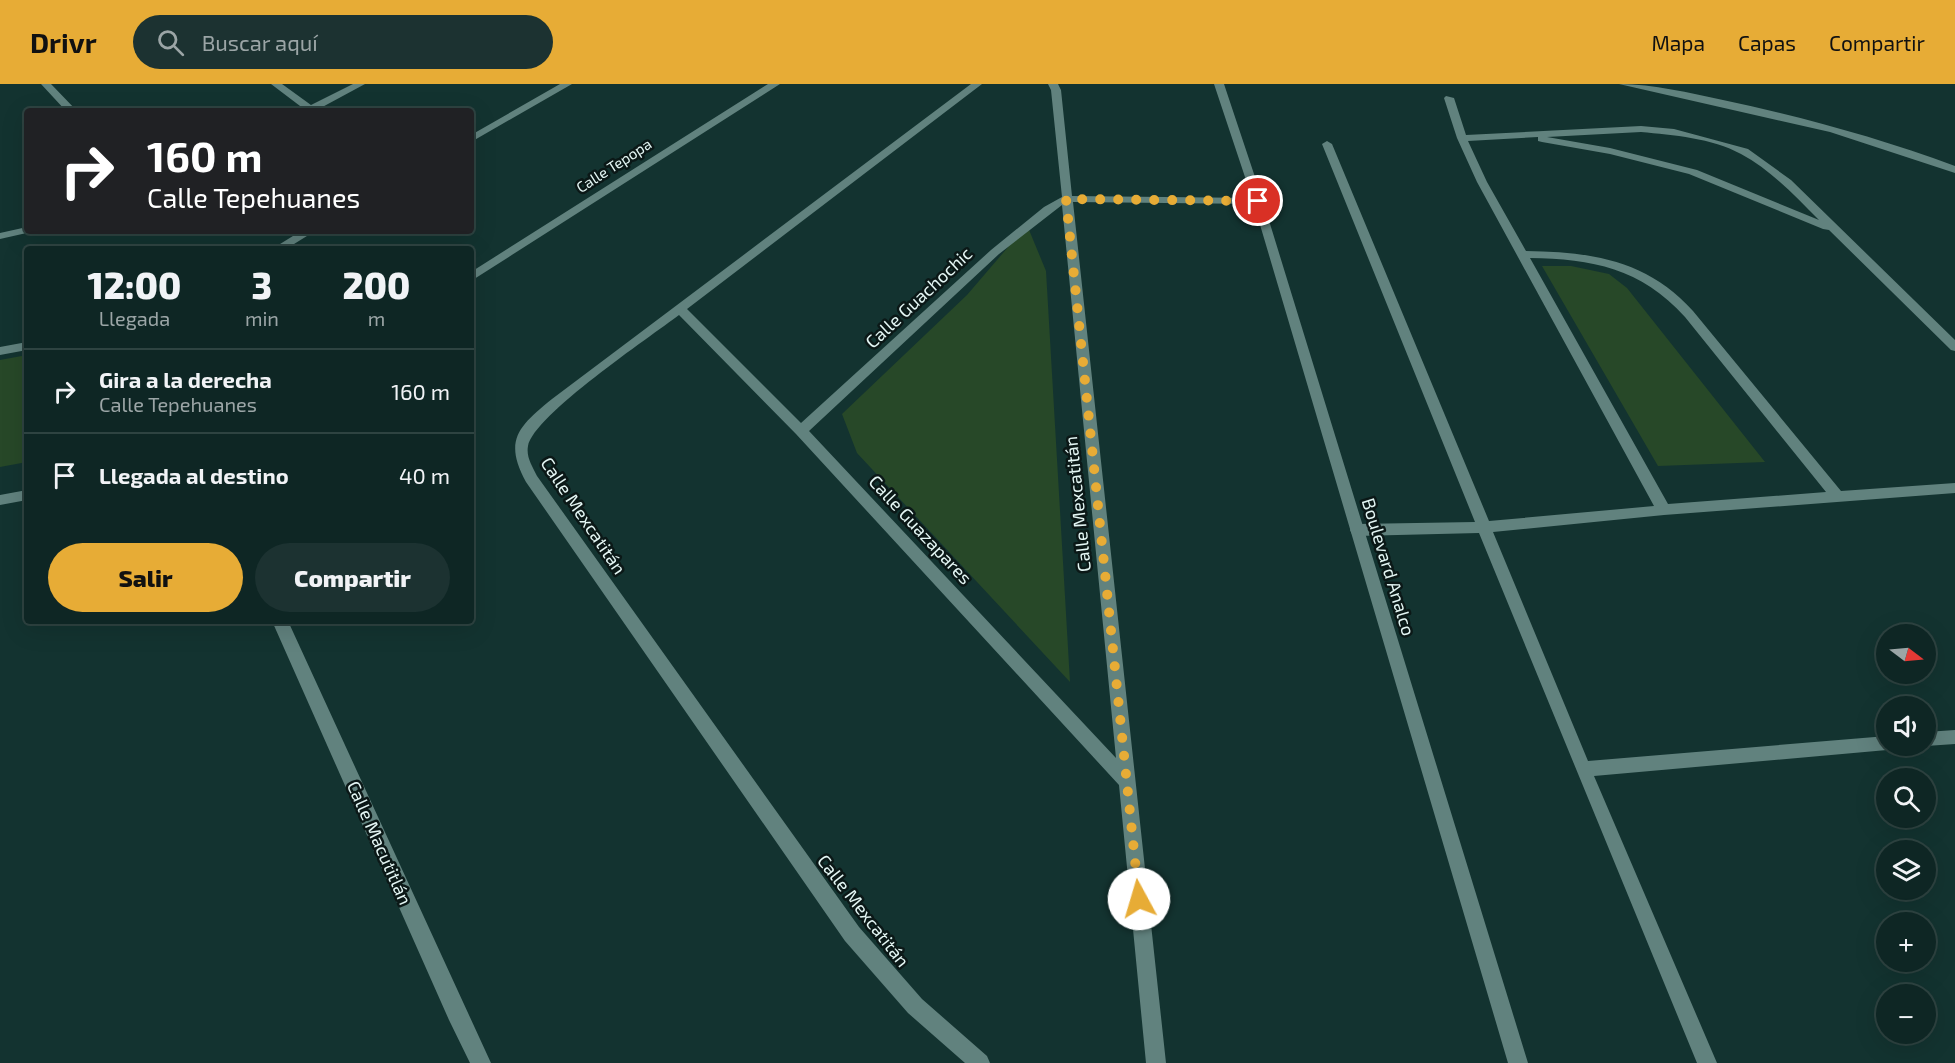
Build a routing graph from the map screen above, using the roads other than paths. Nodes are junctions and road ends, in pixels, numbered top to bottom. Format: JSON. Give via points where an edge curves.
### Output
{"nodes":[{"id":1,"x":46,"y":84,"type":"edge"},
{"id":2,"x":276,"y":84,"type":"edge"},
{"id":3,"x":360,"y":84,"type":"edge"},
{"id":4,"x":567,"y":84,"type":"edge"},
{"id":5,"x":775,"y":84,"type":"edge"},
{"id":6,"x":977,"y":84,"type":"edge"},
{"id":7,"x":1053,"y":84,"type":"edge"},
{"id":8,"x":1219,"y":84,"type":"edge"},
{"id":9,"x":1624,"y":84,"type":"edge"},
{"id":10,"x":1449,"y":98,"type":"dead end"},
{"id":11,"x":69,"y":108,"type":"edge"},
{"id":12,"x":306,"y":108,"type":"edge"},
{"id":13,"x":313,"y":108,"type":"edge"},
{"id":14,"x":1522,"y":135,"type":"junction"},
{"id":15,"x":474,"y":137,"type":"edge"},
{"id":16,"x":1462,"y":138,"type":"junction"},
{"id":17,"x":1327,"y":144,"type":"dead end"},
{"id":18,"x":1955,"y":170,"type":"edge"},
{"id":19,"x":1066,"y":199,"type":"junction"},
{"id":20,"x":1258,"y":201,"type":"junction"},
{"id":21,"x":24,"y":231,"type":"edge"},
{"id":22,"x":1838,"y":232,"type":"junction"},
{"id":23,"x":304,"y":234,"type":"edge"},
{"id":24,"x":0,"y":236,"type":"edge"},
{"id":25,"x":290,"y":242,"type":"junction"},
{"id":26,"x":283,"y":246,"type":"edge"},
{"id":27,"x":297,"y":246,"type":"edge"},
{"id":28,"x":1520,"y":254,"type":"junction"},
{"id":29,"x":474,"y":275,"type":"edge"},
{"id":30,"x":680,"y":309,"type":"junction"},
{"id":31,"x":24,"y":347,"type":"edge"},
{"id":32,"x":1955,"y":347,"type":"edge"},
{"id":33,"x":0,"y":351,"type":"edge"},
{"id":34,"x":801,"y":431,"type":"junction"},
{"id":35,"x":1955,"y":488,"type":"edge"},
{"id":36,"x":24,"y":496,"type":"edge"},
{"id":37,"x":1838,"y":497,"type":"junction"},
{"id":38,"x":0,"y":500,"type":"edge"},
{"id":39,"x":1664,"y":510,"type":"junction"},
{"id":40,"x":1486,"y":527,"type":"junction"},
{"id":41,"x":1357,"y":530,"type":"junction"},
{"id":42,"x":281,"y":624,"type":"edge"},
{"id":43,"x":1955,"y":737,"type":"edge"},
{"id":44,"x":1936,"y":739,"type":"edge"},
{"id":45,"x":1876,"y":744,"type":"edge"},
{"id":46,"x":1583,"y":769,"type":"junction"},
{"id":47,"x":1127,"y":782,"type":"junction"},
{"id":48,"x":481,"y":1063,"type":"edge"},
{"id":49,"x":980,"y":1063,"type":"edge"},
{"id":50,"x":1156,"y":1063,"type":"edge"},
{"id":51,"x":1518,"y":1063,"type":"edge"},
{"id":52,"x":1707,"y":1063,"type":"edge"}],
"edges":[{"from":1,"to":11,"type":"street"},
{"from":2,"to":12,"type":"street"},
{"from":3,"to":13,"type":"street"},
{"from":4,"to":15,"type":"street"},
{"from":5,"to":29,"type":"street","name":"Calle Tepopa"},
{"from":6,"to":30,"type":"street","name":"Calle Mexcatitán"},
{"from":7,"to":19,"type":"street","name":"Calle Mexcatitán"},
{"from":8,"to":20,"type":"street","name":"Boulevard Analco"},
{"from":9,"to":18,"type":"street","via":[[1861,137]]},
{"from":10,"to":16,"type":"street"},
{"from":14,"to":16,"type":"street"},
{"from":14,"to":22,"type":"street","via":[[1693,172]]},
{"from":14,"to":22,"type":"street","via":[[1641,129],[1710,140],[1744,151],[1766,165]]},
{"from":16,"to":28,"type":"street"},
{"from":17,"to":40,"type":"street"},
{"from":19,"to":20,"type":"street"},
{"from":19,"to":34,"type":"street","name":"Calle Guachochic","via":[[995,252]]},
{"from":19,"to":47,"type":"street","name":"Calle Mexcatitán"},
{"from":20,"to":41,"type":"street","name":"Boulevard Analco"},
{"from":21,"to":24,"type":"street"},
{"from":22,"to":32,"type":"street"},
{"from":23,"to":25,"type":"street"},
{"from":25,"to":26,"type":"street"},
{"from":25,"to":27,"type":"street"},
{"from":28,"to":37,"type":"street","via":[[1610,262],[1635,270],[1664,289],[1689,314]]},
{"from":28,"to":39,"type":"street"},
{"from":30,"to":34,"type":"street","name":"Calle Guazapares"},
{"from":30,"to":49,"type":"street","name":"Calle Mexcatitán","via":[[543,414],[522,436],[520,455],[538,488],[852,934],[915,1006]]},
{"from":31,"to":33,"type":"street"},
{"from":34,"to":47,"type":"street","name":"Calle Guazapares"},
{"from":35,"to":37,"type":"street"},
{"from":36,"to":38,"type":"street"},
{"from":37,"to":39,"type":"street"},
{"from":39,"to":40,"type":"street"},
{"from":40,"to":41,"type":"street"},
{"from":40,"to":46,"type":"street"},
{"from":41,"to":51,"type":"street","name":"Boulevard Analco"},
{"from":42,"to":48,"type":"street","name":"Calle Macutitlán"},
{"from":43,"to":44,"type":"street"},
{"from":45,"to":46,"type":"street"},
{"from":46,"to":52,"type":"street"},
{"from":47,"to":50,"type":"street","name":"Calle Mexcatitán"}]}
